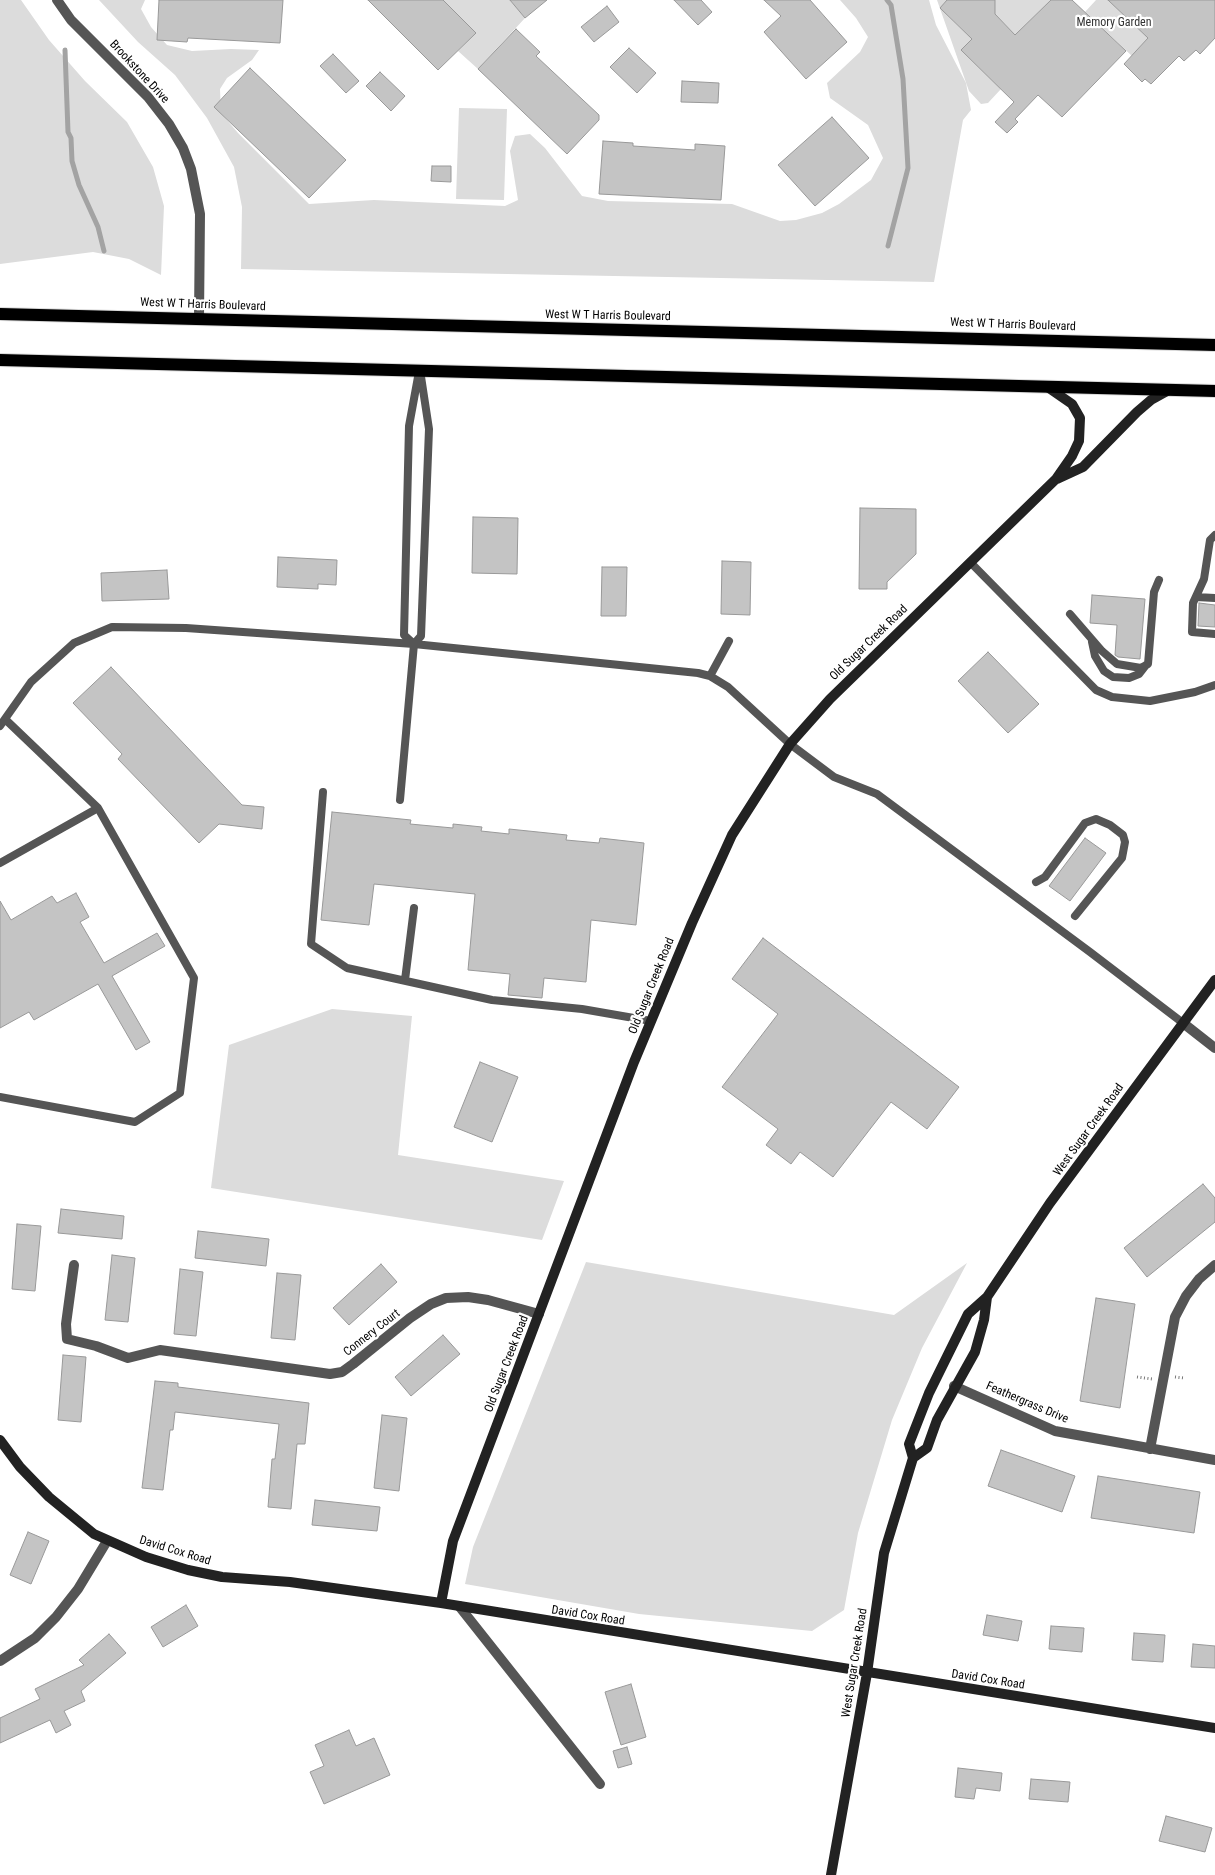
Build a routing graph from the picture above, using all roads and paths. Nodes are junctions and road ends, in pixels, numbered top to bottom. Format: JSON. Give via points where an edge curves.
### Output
{"nodes":[{"id":1,"x":57,"y":0,"type":"edge"},
{"id":2,"x":0,"y":314,"type":"edge"},
{"id":3,"x":199,"y":318,"type":"junction"},
{"id":4,"x":1215,"y":345,"type":"edge"},
{"id":5,"x":0,"y":360,"type":"edge"},
{"id":6,"x":420,"y":370,"type":"junction"},
{"id":7,"x":1046,"y":386,"type":"junction"},
{"id":8,"x":1171,"y":389,"type":"junction"},
{"id":9,"x":1215,"y":391,"type":"edge"},
{"id":10,"x":1056,"y":479,"type":"junction"},
{"id":11,"x":1215,"y":535,"type":"edge"},
{"id":12,"x":970,"y":562,"type":"junction"},
{"id":13,"x":1160,"y":580,"type":"dead end"},
{"id":14,"x":1196,"y":597,"type":"junction"},
{"id":15,"x":1214,"y":600,"type":"edge"},
{"id":16,"x":1070,"y":614,"type":"dead end"},
{"id":17,"x":1213,"y":632,"type":"edge"},
{"id":18,"x":1092,"y":640,"type":"junction"},
{"id":19,"x":729,"y":641,"type":"dead end"},
{"id":20,"x":414,"y":644,"type":"junction"},
{"id":21,"x":1146,"y":665,"type":"junction"},
{"id":22,"x":710,"y":676,"type":"junction"},
{"id":23,"x":1215,"y":685,"type":"edge"},
{"id":24,"x":6,"y":720,"type":"junction"},
{"id":25,"x":0,"y":726,"type":"edge"},
{"id":26,"x":790,"y":744,"type":"junction"},
{"id":27,"x":323,"y":792,"type":"dead end"},
{"id":28,"x":400,"y":800,"type":"dead end"},
{"id":29,"x":98,"y":808,"type":"junction"},
{"id":30,"x":0,"y":863,"type":"edge"},
{"id":31,"x":1036,"y":882,"type":"dead end"},
{"id":32,"x":414,"y":908,"type":"dead end"},
{"id":33,"x":1075,"y":916,"type":"dead end"},
{"id":34,"x":405,"y":980,"type":"junction"},
{"id":35,"x":1215,"y":980,"type":"edge"},
{"id":36,"x":651,"y":1021,"type":"junction"},
{"id":37,"x":1183,"y":1023,"type":"junction"},
{"id":38,"x":1215,"y":1048,"type":"edge"},
{"id":39,"x":0,"y":1096,"type":"edge"},
{"id":40,"x":74,"y":1265,"type":"dead end"},
{"id":41,"x":1215,"y":1265,"type":"edge"},
{"id":42,"x":987,"y":1297,"type":"junction"},
{"id":43,"x":539,"y":1314,"type":"junction"},
{"id":44,"x":954,"y":1386,"type":"junction"},
{"id":45,"x":0,"y":1440,"type":"edge"},
{"id":46,"x":1150,"y":1449,"type":"junction"},
{"id":47,"x":913,"y":1458,"type":"junction"},
{"id":48,"x":1215,"y":1460,"type":"edge"},
{"id":49,"x":107,"y":1540,"type":"junction"},
{"id":50,"x":441,"y":1603,"type":"junction"},
{"id":51,"x":460,"y":1606,"type":"junction"},
{"id":52,"x":0,"y":1661,"type":"edge"},
{"id":53,"x":867,"y":1674,"type":"junction"},
{"id":54,"x":1215,"y":1728,"type":"edge"},
{"id":55,"x":600,"y":1784,"type":"dead end"},
{"id":56,"x":831,"y":1875,"type":"edge"}],
"edges":[{"from":1,"to":3,"type":"street","name":"Brookstone Drive","via":[[71,20],[148,97],[183,148],[200,214]]},
{"from":2,"to":3,"type":"main road","name":"West W T Harris Boulevard"},
{"from":3,"to":4,"type":"main road","name":"West W T Harris Boulevard"},
{"from":5,"to":6,"type":"main road"},
{"from":6,"to":7,"type":"main road"},
{"from":6,"to":20,"type":"lane","via":[[429,429],[421,636]]},
{"from":6,"to":20,"type":"lane","via":[[409,426],[404,626],[404,636]]},
{"from":7,"to":8,"type":"main road"},
{"from":7,"to":10,"type":"main road","name":"Old Sugar Creek Road","via":[[1072,404],[1081,428],[1080,441]]},
{"from":8,"to":9,"type":"main road"},
{"from":8,"to":10,"type":"main road","name":"Old Sugar Creek Road","via":[[1137,412],[1083,467]]},
{"from":10,"to":12,"type":"main road","name":"Old Sugar Creek Road"},
{"from":11,"to":14,"type":"lane","via":[[1210,540],[1204,579]]},
{"from":12,"to":23,"type":"lane","via":[[1096,690],[1112,697],[1150,701]]},
{"from":12,"to":26,"type":"main road","name":"Old Sugar Creek Road","via":[[830,699]]},
{"from":13,"to":21,"type":"lane","via":[[1154,592],[1150,653]]},
{"from":14,"to":15,"type":"lane"},
{"from":14,"to":17,"type":"lane","via":[[1192,632]]},
{"from":16,"to":18,"type":"lane"},
{"from":18,"to":21,"type":"lane","via":[[1117,664],[1141,668]]},
{"from":18,"to":21,"type":"lane","via":[[1095,656],[1104,672],[1113,677],[1129,678],[1139,674]]},
{"from":19,"to":22,"type":"lane"},
{"from":20,"to":22,"type":"lane"},
{"from":20,"to":24,"type":"lane","via":[[186,628],[112,628],[74,643],[31,682]]},
{"from":20,"to":28,"type":"lane"},
{"from":22,"to":26,"type":"lane","via":[[728,687]]},
{"from":24,"to":25,"type":"lane"},
{"from":24,"to":29,"type":"lane"},
{"from":26,"to":36,"type":"main road","name":"Old Sugar Creek Road","via":[[732,835]]},
{"from":26,"to":37,"type":"lane","via":[[834,777],[877,794]]},
{"from":27,"to":34,"type":"lane","via":[[311,944],[347,968]]},
{"from":29,"to":30,"type":"lane"},
{"from":29,"to":39,"type":"lane","via":[[194,978],[180,1093],[135,1122]]},
{"from":31,"to":33,"type":"lane","via":[[1045,877],[1085,823],[1096,819],[1123,835],[1126,842],[1122,858]]},
{"from":32,"to":34,"type":"lane"},
{"from":34,"to":36,"type":"lane","via":[[492,1000],[582,1009]]},
{"from":35,"to":37,"type":"main road","name":"West Sugar Creek Road"},
{"from":36,"to":43,"type":"main road","name":"Old Sugar Creek Road"},
{"from":37,"to":38,"type":"street"},
{"from":37,"to":42,"type":"main road","name":"West Sugar Creek Road","via":[[1045,1210]]},
{"from":40,"to":43,"type":"street","name":"Connery Court","via":[[67,1338],[128,1358],[160,1350],[330,1374],[342,1372],[410,1318],[446,1298],[488,1300]]},
{"from":41,"to":46,"type":"street","via":[[1190,1290],[1175,1317]]},
{"from":42,"to":44,"type":"main road","name":"West Sugar Creek Road","via":[[975,1352]]},
{"from":42,"to":47,"type":"main road","name":"West Sugar Creek Road","via":[[968,1314],[929,1393],[909,1444]]},
{"from":43,"to":50,"type":"main road","name":"Old Sugar Creek Road","via":[[453,1541]]},
{"from":44,"to":46,"type":"street","name":"Feathergrass Drive","via":[[1055,1431]]},
{"from":44,"to":47,"type":"main road","name":"West Sugar Creek Road","via":[[927,1448]]},
{"from":45,"to":49,"type":"main road","name":"David Cox Road","via":[[20,1468],[49,1497],[78,1523]]},
{"from":46,"to":48,"type":"street","name":"Feathergrass Drive"},
{"from":47,"to":53,"type":"main road","name":"West Sugar Creek Road","via":[[884,1553]]},
{"from":49,"to":50,"type":"main road","name":"David Cox Road","via":[[146,1557],[204,1574],[290,1582]]},
{"from":49,"to":52,"type":"street","via":[[78,1589],[56,1617],[36,1638]]},
{"from":50,"to":51,"type":"main road","name":"David Cox Road"},
{"from":51,"to":53,"type":"main road","name":"David Cox Road"},
{"from":51,"to":55,"type":"street"},
{"from":53,"to":54,"type":"main road","name":"David Cox Road"},
{"from":53,"to":56,"type":"main road","name":"West Sugar Creek Road"}]}
